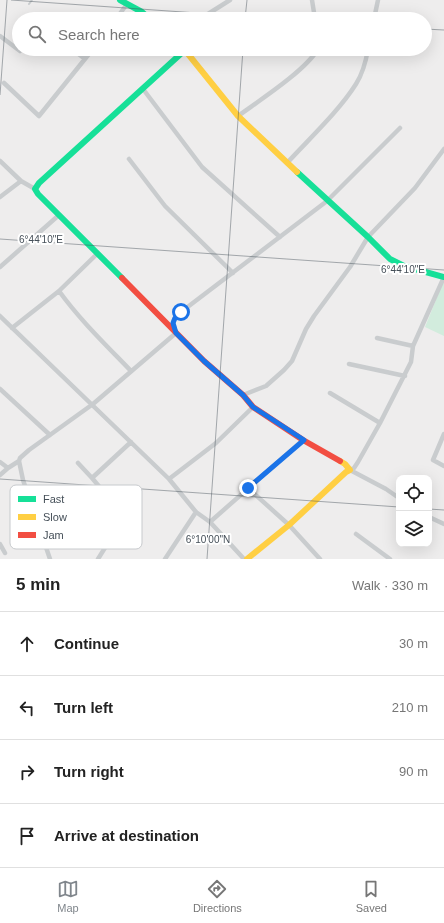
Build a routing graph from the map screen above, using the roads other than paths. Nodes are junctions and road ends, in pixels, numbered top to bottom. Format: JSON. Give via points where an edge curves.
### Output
{"nodes":[{"id":1,"x":32,"y":0,"type":"edge"},
{"id":2,"x":120,"y":0,"type":"edge"},
{"id":3,"x":230,"y":0,"type":"edge"},
{"id":4,"x":312,"y":0,"type":"edge"},
{"id":5,"x":378,"y":0,"type":"edge"},
{"id":6,"x":30,"y":4,"type":"dead end"},
{"id":7,"x":127,"y":4,"type":"junction"},
{"id":8,"x":121,"y":12,"type":"edge"},
{"id":9,"x":142,"y":12,"type":"edge"},
{"id":10,"x":211,"y":12,"type":"edge"},
{"id":11,"x":314,"y":12,"type":"edge"},
{"id":12,"x":375,"y":12,"type":"edge"},
{"id":13,"x":0,"y":36,"type":"edge"},
{"id":14,"x":12,"y":45,"type":"edge"},
{"id":15,"x":81,"y":56,"type":"edge"},
{"id":16,"x":87,"y":56,"type":"edge"},
{"id":17,"x":178,"y":56,"type":"edge"},
{"id":18,"x":189,"y":56,"type":"edge"},
{"id":19,"x":314,"y":56,"type":"edge"},
{"id":20,"x":367,"y":56,"type":"edge"},
{"id":21,"x":85,"y":59,"type":"junction"},
{"id":22,"x":4,"y":83,"type":"dead end"},
{"id":23,"x":142,"y":89,"type":"junction"},
{"id":24,"x":238,"y":116,"type":"junction"},
{"id":25,"x":400,"y":128,"type":"dead end"},
{"id":26,"x":444,"y":149,"type":"edge"},
{"id":27,"x":129,"y":160,"type":"dead end"},
{"id":28,"x":0,"y":161,"type":"edge"},
{"id":29,"x":287,"y":163,"type":"junction"},
{"id":30,"x":21,"y":181,"type":"junction"},
{"id":31,"x":35,"y":189,"type":"junction"},
{"id":32,"x":0,"y":197,"type":"edge"},
{"id":33,"x":328,"y":201,"type":"junction"},
{"id":34,"x":60,"y":215,"type":"junction"},
{"id":35,"x":280,"y":237,"type":"junction"},
{"id":36,"x":368,"y":237,"type":"junction"},
{"id":37,"x":97,"y":254,"type":"junction"},
{"id":38,"x":0,"y":267,"type":"edge"},
{"id":39,"x":233,"y":273,"type":"junction"},
{"id":40,"x":444,"y":277,"type":"edge"},
{"id":41,"x":59,"y":291,"type":"junction"},
{"id":42,"x":0,"y":316,"type":"edge"},
{"id":43,"x":12,"y":328,"type":"junction"},
{"id":44,"x":176,"y":333,"type":"junction"},
{"id":45,"x":377,"y":338,"type":"dead end"},
{"id":46,"x":413,"y":346,"type":"junction"},
{"id":47,"x":348,"y":364,"type":"dead end"},
{"id":48,"x":131,"y":371,"type":"junction"},
{"id":49,"x":405,"y":376,"type":"junction"},
{"id":50,"x":0,"y":389,"type":"edge"},
{"id":51,"x":330,"y":393,"type":"dead end"},
{"id":52,"x":243,"y":395,"type":"junction"},
{"id":53,"x":93,"y":404,"type":"junction"},
{"id":54,"x":253,"y":407,"type":"junction"},
{"id":55,"x":380,"y":423,"type":"junction"},
{"id":56,"x":444,"y":434,"type":"edge"},
{"id":57,"x":50,"y":435,"type":"junction"},
{"id":58,"x":304,"y":440,"type":"junction"},
{"id":59,"x":131,"y":442,"type":"junction"},
{"id":60,"x":19,"y":461,"type":"junction"},
{"id":61,"x":0,"y":462,"type":"edge"},
{"id":62,"x":78,"y":463,"type":"dead end"},
{"id":63,"x":444,"y":466,"type":"edge"},
{"id":64,"x":8,"y":468,"type":"junction"},
{"id":65,"x":350,"y":470,"type":"junction"},
{"id":66,"x":0,"y":475,"type":"edge"},
{"id":67,"x":92,"y":478,"type":"junction"},
{"id":68,"x":169,"y":479,"type":"junction"},
{"id":69,"x":25,"y":485,"type":"edge"},
{"id":70,"x":98,"y":485,"type":"edge"},
{"id":71,"x":248,"y":488,"type":"junction"},
{"id":72,"x":396,"y":496,"type":"edge"},
{"id":73,"x":196,"y":512,"type":"junction"},
{"id":74,"x":432,"y":518,"type":"edge"},
{"id":75,"x":210,"y":522,"type":"junction"},
{"id":76,"x":444,"y":524,"type":"edge"},
{"id":77,"x":289,"y":525,"type":"junction"},
{"id":78,"x":356,"y":534,"type":"dead end"},
{"id":79,"x":0,"y":544,"type":"edge"},
{"id":80,"x":47,"y":549,"type":"edge"},
{"id":81,"x":104,"y":549,"type":"edge"},
{"id":82,"x":5,"y":553,"type":"dead end"},
{"id":83,"x":50,"y":559,"type":"edge"},
{"id":84,"x":98,"y":559,"type":"edge"},
{"id":85,"x":165,"y":559,"type":"edge"},
{"id":86,"x":244,"y":559,"type":"edge"},
{"id":87,"x":248,"y":559,"type":"edge"},
{"id":88,"x":320,"y":559,"type":"edge"},
{"id":89,"x":390,"y":559,"type":"edge"}],
"edges":[{"from":1,"to":6,"type":"lane"},
{"from":2,"to":7,"type":"street"},
{"from":3,"to":10,"type":"street"},
{"from":4,"to":11,"type":"street"},
{"from":5,"to":12,"type":"street"},
{"from":7,"to":8,"type":"street"},
{"from":7,"to":9,"type":"street"},
{"from":13,"to":14,"type":"street"},
{"from":15,"to":21,"type":"street"},
{"from":16,"to":21,"type":"street"},
{"from":17,"to":23,"type":"street"},
{"from":18,"to":24,"type":"street"},
{"from":19,"to":24,"type":"street"},
{"from":20,"to":29,"type":"street","via":[[357,83]]},
{"from":21,"to":22,"type":"street","via":[[39,116]]},
{"from":23,"to":31,"type":"street","via":[[65,158]]},
{"from":23,"to":35,"type":"street","via":[[202,167]]},
{"from":24,"to":29,"type":"street"},
{"from":25,"to":33,"type":"street"},
{"from":26,"to":36,"type":"street","via":[[415,188]]},
{"from":27,"to":39,"type":"street","via":[[165,206]]},
{"from":28,"to":30,"type":"street"},
{"from":29,"to":33,"type":"street"},
{"from":30,"to":31,"type":"street"},
{"from":30,"to":32,"type":"street"},
{"from":31,"to":34,"type":"street"},
{"from":33,"to":35,"type":"street"},
{"from":33,"to":36,"type":"street"},
{"from":34,"to":37,"type":"street"},
{"from":34,"to":38,"type":"street"},
{"from":35,"to":39,"type":"street"},
{"from":36,"to":40,"type":"street","via":[[390,259],[404,266]]},
{"from":36,"to":52,"type":"street","via":[[306,329],[292,361],[266,386]]},
{"from":37,"to":41,"type":"street"},
{"from":37,"to":44,"type":"street"},
{"from":39,"to":44,"type":"street","via":[[175,318],[173,323]]},
{"from":40,"to":46,"type":"street"},
{"from":41,"to":43,"type":"street"},
{"from":41,"to":48,"type":"street","via":[[90,329]]},
{"from":42,"to":43,"type":"street"},
{"from":43,"to":53,"type":"street"},
{"from":44,"to":48,"type":"street"},
{"from":44,"to":52,"type":"street"},
{"from":45,"to":46,"type":"street"},
{"from":46,"to":49,"type":"street","via":[[411,362]]},
{"from":47,"to":49,"type":"street"},
{"from":48,"to":53,"type":"street"},
{"from":49,"to":55,"type":"street"},
{"from":50,"to":57,"type":"street"},
{"from":51,"to":55,"type":"street"},
{"from":52,"to":54,"type":"street"},
{"from":53,"to":57,"type":"street"},
{"from":53,"to":59,"type":"street"},
{"from":54,"to":58,"type":"street"},
{"from":54,"to":68,"type":"street","via":[[216,443]]},
{"from":55,"to":65,"type":"street","via":[[358,462]]},
{"from":56,"to":63,"type":"street","via":[[433,460]]},
{"from":57,"to":60,"type":"street","via":[[29,450]]},
{"from":58,"to":65,"type":"street","via":[[345,464]]},
{"from":58,"to":71,"type":"street"},
{"from":59,"to":67,"type":"street"},
{"from":59,"to":68,"type":"street"},
{"from":60,"to":64,"type":"street"},
{"from":60,"to":69,"type":"street"},
{"from":61,"to":64,"type":"street"},
{"from":62,"to":67,"type":"street"},
{"from":64,"to":66,"type":"street"},
{"from":65,"to":72,"type":"street"},
{"from":65,"to":77,"type":"street"},
{"from":67,"to":70,"type":"street"},
{"from":68,"to":73,"type":"street"},
{"from":71,"to":75,"type":"street"},
{"from":71,"to":77,"type":"street"},
{"from":73,"to":75,"type":"street"},
{"from":73,"to":85,"type":"street"},
{"from":74,"to":76,"type":"street"},
{"from":75,"to":86,"type":"street"},
{"from":77,"to":87,"type":"street"},
{"from":77,"to":88,"type":"street"},
{"from":78,"to":89,"type":"street"},
{"from":79,"to":82,"type":"street"},
{"from":80,"to":83,"type":"street"},
{"from":81,"to":84,"type":"street"}]}
